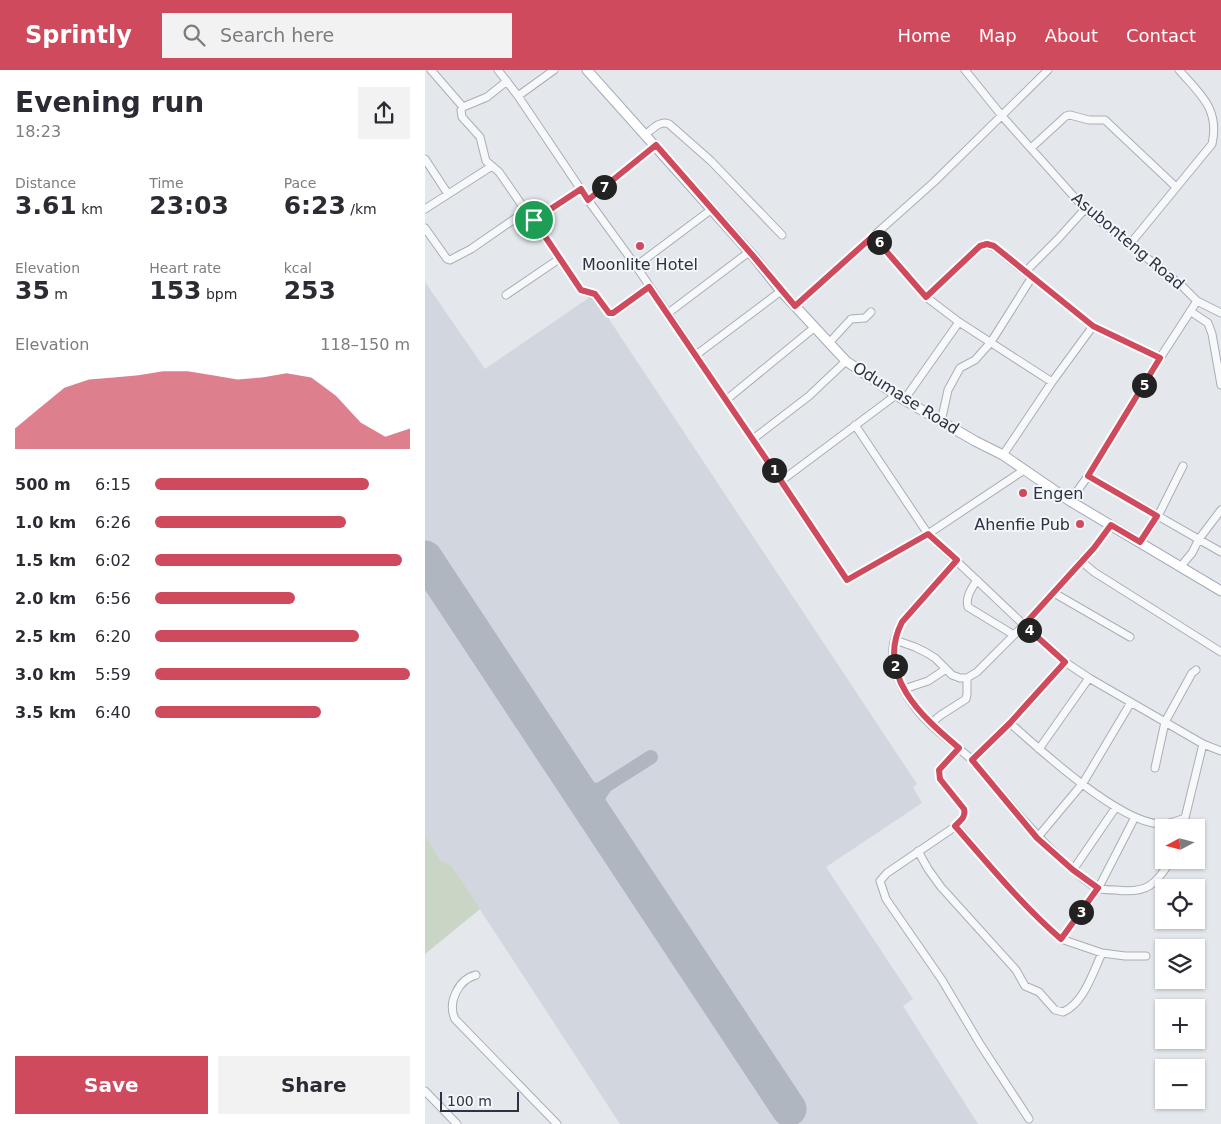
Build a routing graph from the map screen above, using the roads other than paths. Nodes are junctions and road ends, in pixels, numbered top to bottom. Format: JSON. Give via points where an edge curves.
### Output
{"nodes":[{"id":1,"x":431,"y":70,"type":"edge"},
{"id":2,"x":499,"y":70,"type":"edge"},
{"id":3,"x":554,"y":70,"type":"edge"},
{"id":4,"x":587,"y":70,"type":"edge"},
{"id":5,"x":965,"y":70,"type":"edge"},
{"id":6,"x":1048,"y":70,"type":"edge"},
{"id":7,"x":1179,"y":70,"type":"edge"},
{"id":8,"x":507,"y":81,"type":"junction"},
{"id":9,"x":518,"y":96,"type":"junction"},
{"id":10,"x":463,"y":107,"type":"junction"},
{"id":11,"x":1002,"y":116,"type":"junction"},
{"id":12,"x":646,"y":134,"type":"junction"},
{"id":13,"x":656,"y":145,"type":"junction"},
{"id":14,"x":1031,"y":148,"type":"junction"},
{"id":15,"x":425,"y":159,"type":"edge"},
{"id":16,"x":492,"y":166,"type":"junction"},
{"id":17,"x":1175,"y":187,"type":"junction"},
{"id":18,"x":581,"y":189,"type":"junction"},
{"id":19,"x":448,"y":194,"type":"junction"},
{"id":20,"x":588,"y":200,"type":"junction"},
{"id":21,"x":425,"y":209,"type":"edge"},
{"id":22,"x":712,"y":209,"type":"junction"},
{"id":23,"x":1085,"y":209,"type":"junction"},
{"id":24,"x":526,"y":211,"type":"junction"},
{"id":25,"x":534,"y":220,"type":"junction"},
{"id":26,"x":425,"y":228,"type":"edge"},
{"id":27,"x":782,"y":235,"type":"dead end"},
{"id":28,"x":873,"y":236,"type":"junction"},
{"id":29,"x":1130,"y":244,"type":"junction"},
{"id":30,"x":749,"y":252,"type":"junction"},
{"id":31,"x":559,"y":259,"type":"junction"},
{"id":32,"x":636,"y":266,"type":"junction"},
{"id":33,"x":1026,"y":271,"type":"junction"},
{"id":34,"x":1032,"y":276,"type":"junction"},
{"id":35,"x":649,"y":287,"type":"junction"},
{"id":36,"x":781,"y":291,"type":"junction"},
{"id":37,"x":506,"y":295,"type":"dead end"},
{"id":38,"x":926,"y":297,"type":"junction"},
{"id":39,"x":1197,"y":301,"type":"junction"},
{"id":40,"x":795,"y":306,"type":"junction"},
{"id":41,"x":1190,"y":311,"type":"junction"},
{"id":42,"x":871,"y":312,"type":"dead end"},
{"id":43,"x":1221,"y":312,"type":"edge"},
{"id":44,"x":667,"y":314,"type":"junction"},
{"id":45,"x":959,"y":322,"type":"junction"},
{"id":46,"x":1093,"y":326,"type":"junction"},
{"id":47,"x":815,"y":327,"type":"junction"},
{"id":48,"x":991,"y":342,"type":"junction"},
{"id":49,"x":829,"y":343,"type":"junction"},
{"id":50,"x":696,"y":355,"type":"junction"},
{"id":51,"x":1160,"y":358,"type":"junction"},
{"id":52,"x":846,"y":361,"type":"junction"},
{"id":53,"x":1052,"y":382,"type":"junction"},
{"id":54,"x":1221,"y":384,"type":"edge"},
{"id":55,"x":900,"y":397,"type":"junction"},
{"id":56,"x":727,"y":400,"type":"junction"},
{"id":57,"x":941,"y":422,"type":"junction"},
{"id":58,"x":855,"y":425,"type":"junction"},
{"id":59,"x":753,"y":439,"type":"junction"},
{"id":60,"x":1003,"y":455,"type":"junction"},
{"id":61,"x":1183,"y":466,"type":"dead end"},
{"id":62,"x":1024,"y":470,"type":"junction"},
{"id":63,"x":1088,"y":476,"type":"junction"},
{"id":64,"x":781,"y":481,"type":"junction"},
{"id":65,"x":1070,"y":502,"type":"junction"},
{"id":66,"x":1221,"y":510,"type":"edge"},
{"id":67,"x":1157,"y":516,"type":"junction"},
{"id":68,"x":1111,"y":525,"type":"junction"},
{"id":69,"x":928,"y":534,"type":"junction"},
{"id":70,"x":1199,"y":539,"type":"junction"},
{"id":71,"x":1140,"y":542,"type":"junction"},
{"id":72,"x":1221,"y":552,"type":"edge"},
{"id":73,"x":957,"y":560,"type":"junction"},
{"id":74,"x":1081,"y":561,"type":"junction"},
{"id":75,"x":1181,"y":566,"type":"junction"},
{"id":76,"x":977,"y":580,"type":"junction"},
{"id":77,"x":1221,"y":591,"type":"edge"},
{"id":78,"x":1053,"y":593,"type":"junction"},
{"id":79,"x":1024,"y":625,"type":"junction"},
{"id":80,"x":1014,"y":635,"type":"junction"},
{"id":81,"x":1130,"y":637,"type":"dead end"},
{"id":82,"x":895,"y":640,"type":"junction"},
{"id":83,"x":1221,"y":652,"type":"edge"},
{"id":84,"x":1065,"y":662,"type":"junction"},
{"id":85,"x":946,"y":669,"type":"junction"},
{"id":86,"x":1196,"y":670,"type":"dead end"},
{"id":87,"x":967,"y":678,"type":"junction"},
{"id":88,"x":1089,"y":678,"type":"junction"},
{"id":89,"x":904,"y":689,"type":"junction"},
{"id":90,"x":1130,"y":704,"type":"junction"},
{"id":91,"x":1165,"y":722,"type":"junction"},
{"id":92,"x":1010,"y":723,"type":"junction"},
{"id":93,"x":930,"y":724,"type":"junction"},
{"id":94,"x":1203,"y":744,"type":"junction"},
{"id":95,"x":959,"y":748,"type":"junction"},
{"id":96,"x":1039,"y":749,"type":"junction"},
{"id":97,"x":1221,"y":751,"type":"edge"},
{"id":98,"x":972,"y":760,"type":"junction"},
{"id":99,"x":1155,"y":768,"type":"dead end"},
{"id":100,"x":1083,"y":783,"type":"junction"},
{"id":101,"x":1116,"y":807,"type":"junction"},
{"id":102,"x":1135,"y":817,"type":"junction"},
{"id":103,"x":1185,"y":818,"type":"joint"},
{"id":104,"x":955,"y":826,"type":"junction"},
{"id":105,"x":1037,"y":838,"type":"junction"},
{"id":106,"x":918,"y":851,"type":"junction"},
{"id":107,"x":1166,"y":869,"type":"edge"},
{"id":108,"x":1073,"y":870,"type":"junction"},
{"id":109,"x":1098,"y":888,"type":"junction"},
{"id":110,"x":1061,"y":939,"type":"junction"},
{"id":111,"x":1102,"y":953,"type":"junction"},
{"id":112,"x":1146,"y":956,"type":"dead end"},
{"id":113,"x":476,"y":976,"type":"dead end"},
{"id":114,"x":425,"y":1091,"type":"edge"},
{"id":115,"x":1029,"y":1119,"type":"dead end"},
{"id":116,"x":457,"y":1124,"type":"edge"},
{"id":117,"x":557,"y":1124,"type":"edge"}],
"edges":[{"from":1,"to":10,"type":"street"},
{"from":2,"to":8,"type":"street"},
{"from":3,"to":9,"type":"street"},
{"from":4,"to":12,"type":"main road","name":"Odumase Road"},
{"from":5,"to":11,"type":"street","name":"Asubonteng Road"},
{"from":6,"to":11,"type":"street"},
{"from":7,"to":17,"type":"street","via":[[1211,110],[1214,134],[1212,144]]},
{"from":8,"to":9,"type":"street"},
{"from":8,"to":10,"type":"street","via":[[487,97]]},
{"from":9,"to":18,"type":"street"},
{"from":10,"to":16,"type":"street","via":[[460,113],[480,137],[486,161]]},
{"from":11,"to":14,"type":"street","name":"Asubonteng Road"},
{"from":11,"to":28,"type":"street"},
{"from":12,"to":13,"type":"main road","name":"Odumase Road"},
{"from":12,"to":27,"type":"street","via":[[661,123],[669,124],[711,161]]},
{"from":13,"to":20,"type":"street"},
{"from":13,"to":22,"type":"main road","name":"Odumase Road"},
{"from":14,"to":17,"type":"street","via":[[1066,116],[1105,120]]},
{"from":14,"to":23,"type":"street","name":"Asubonteng Road"},
{"from":15,"to":19,"type":"street"},
{"from":16,"to":19,"type":"street"},
{"from":16,"to":24,"type":"street"},
{"from":17,"to":29,"type":"street"},
{"from":18,"to":20,"type":"street"},
{"from":18,"to":25,"type":"street"},
{"from":19,"to":21,"type":"street"},
{"from":20,"to":32,"type":"street"},
{"from":22,"to":30,"type":"main road","name":"Odumase Road"},
{"from":22,"to":32,"type":"street"},
{"from":23,"to":29,"type":"street","name":"Asubonteng Road"},
{"from":23,"to":33,"type":"street"},
{"from":24,"to":25,"type":"street"},
{"from":24,"to":26,"type":"street","via":[[451,260],[442,253]]},
{"from":25,"to":31,"type":"street"},
{"from":28,"to":38,"type":"street"},
{"from":28,"to":40,"type":"street"},
{"from":29,"to":39,"type":"street","name":"Asubonteng Road"},
{"from":30,"to":36,"type":"main road","name":"Odumase Road"},
{"from":30,"to":44,"type":"street"},
{"from":31,"to":35,"type":"street","via":[[581,290],[595,294],[609,313]]},
{"from":31,"to":37,"type":"street"},
{"from":32,"to":35,"type":"street"},
{"from":33,"to":34,"type":"street"},
{"from":33,"to":38,"type":"street","via":[[987,244],[980,246]]},
{"from":34,"to":46,"type":"street"},
{"from":34,"to":48,"type":"street"},
{"from":35,"to":44,"type":"street"},
{"from":36,"to":40,"type":"main road","name":"Odumase Road"},
{"from":36,"to":50,"type":"street"},
{"from":38,"to":45,"type":"street"},
{"from":39,"to":41,"type":"street"},
{"from":39,"to":43,"type":"street","name":"Asubonteng Road"},
{"from":40,"to":47,"type":"main road","name":"Odumase Road"},
{"from":41,"to":51,"type":"street"},
{"from":41,"to":54,"type":"street","via":[[1208,324]]},
{"from":42,"to":49,"type":"street","via":[[865,318],[851,319]]},
{"from":44,"to":50,"type":"street"},
{"from":45,"to":48,"type":"street"},
{"from":45,"to":55,"type":"street"},
{"from":46,"to":51,"type":"street"},
{"from":46,"to":53,"type":"street"},
{"from":47,"to":49,"type":"main road","name":"Odumase Road"},
{"from":47,"to":56,"type":"street"},
{"from":48,"to":53,"type":"street"},
{"from":48,"to":57,"type":"street","via":[[975,360],[960,368],[948,390]]},
{"from":49,"to":52,"type":"main road","name":"Odumase Road"},
{"from":50,"to":56,"type":"street"},
{"from":51,"to":63,"type":"street"},
{"from":52,"to":55,"type":"main road","name":"Odumase Road"},
{"from":52,"to":59,"type":"street","via":[[809,396]]},
{"from":53,"to":60,"type":"street"},
{"from":55,"to":57,"type":"main road","name":"Odumase Road"},
{"from":55,"to":58,"type":"street"},
{"from":56,"to":59,"type":"street"},
{"from":57,"to":60,"type":"main road","name":"Odumase Road"},
{"from":58,"to":64,"type":"street"},
{"from":58,"to":69,"type":"street"},
{"from":59,"to":64,"type":"street"},
{"from":60,"to":62,"type":"main road","name":"Odumase Road"},
{"from":61,"to":67,"type":"street"},
{"from":62,"to":65,"type":"main road","name":"Odumase Road"},
{"from":62,"to":69,"type":"street"},
{"from":63,"to":65,"type":"street"},
{"from":63,"to":67,"type":"street"},
{"from":64,"to":69,"type":"street","via":[[847,580]]},
{"from":65,"to":68,"type":"main road","name":"Odumase Road"},
{"from":66,"to":70,"type":"street"},
{"from":67,"to":70,"type":"street"},
{"from":67,"to":71,"type":"street"},
{"from":68,"to":71,"type":"main road","name":"Odumase Road"},
{"from":68,"to":74,"type":"street"},
{"from":69,"to":73,"type":"street"},
{"from":70,"to":72,"type":"street"},
{"from":70,"to":75,"type":"street"},
{"from":71,"to":75,"type":"main road","name":"Odumase Road"},
{"from":73,"to":76,"type":"street"},
{"from":73,"to":82,"type":"street","via":[[902,622]]},
{"from":74,"to":78,"type":"street"},
{"from":74,"to":83,"type":"street"},
{"from":75,"to":77,"type":"main road","name":"Odumase Road"},
{"from":76,"to":79,"type":"street"},
{"from":76,"to":80,"type":"street","via":[[970,592],[968,607]]},
{"from":78,"to":79,"type":"street"},
{"from":78,"to":81,"type":"street"},
{"from":79,"to":80,"type":"street"},
{"from":79,"to":84,"type":"street"},
{"from":80,"to":87,"type":"street"},
{"from":82,"to":85,"type":"street","via":[[935,658]]},
{"from":82,"to":89,"type":"street","via":[[894,663]]},
{"from":84,"to":88,"type":"street"},
{"from":84,"to":92,"type":"street"},
{"from":85,"to":87,"type":"street","via":[[960,678]]},
{"from":85,"to":89,"type":"street","via":[[928,681]]},
{"from":86,"to":91,"type":"street"},
{"from":87,"to":93,"type":"street","via":[[966,699]]},
{"from":88,"to":90,"type":"street"},
{"from":88,"to":96,"type":"street"},
{"from":89,"to":93,"type":"street"},
{"from":90,"to":91,"type":"street"},
{"from":90,"to":100,"type":"street"},
{"from":91,"to":94,"type":"street"},
{"from":91,"to":99,"type":"street"},
{"from":92,"to":96,"type":"street"},
{"from":92,"to":98,"type":"street"},
{"from":93,"to":95,"type":"street"},
{"from":94,"to":97,"type":"street"},
{"from":94,"to":103,"type":"street"},
{"from":95,"to":98,"type":"street"},
{"from":95,"to":104,"type":"street","via":[[939,770],[940,779],[964,809],[964,818]]},
{"from":96,"to":100,"type":"street"},
{"from":98,"to":105,"type":"street"},
{"from":100,"to":101,"type":"street"},
{"from":100,"to":105,"type":"street"},
{"from":101,"to":102,"type":"street"},
{"from":101,"to":108,"type":"street"},
{"from":102,"to":103,"type":"street","via":[[1157,824]]},
{"from":102,"to":109,"type":"street"},
{"from":104,"to":106,"type":"street"},
{"from":104,"to":110,"type":"street","via":[[1035,917]]},
{"from":105,"to":108,"type":"street"},
{"from":106,"to":111,"type":"street","via":[[941,888],[1016,970],[1023,984],[1039,992],[1055,1010],[1063,1012],[1071,1008],[1084,991]]},
{"from":106,"to":115,"type":"street","via":[[880,881],[883,893]]},
{"from":107,"to":109,"type":"street","via":[[1153,884],[1128,892]]},
{"from":108,"to":109,"type":"street"},
{"from":109,"to":110,"type":"street"},
{"from":110,"to":111,"type":"street"},
{"from":111,"to":112,"type":"street"},
{"from":113,"to":117,"type":"street","via":[[467,978],[457,990],[452,1010],[455,1019]]},
{"from":114,"to":116,"type":"street"}]}
